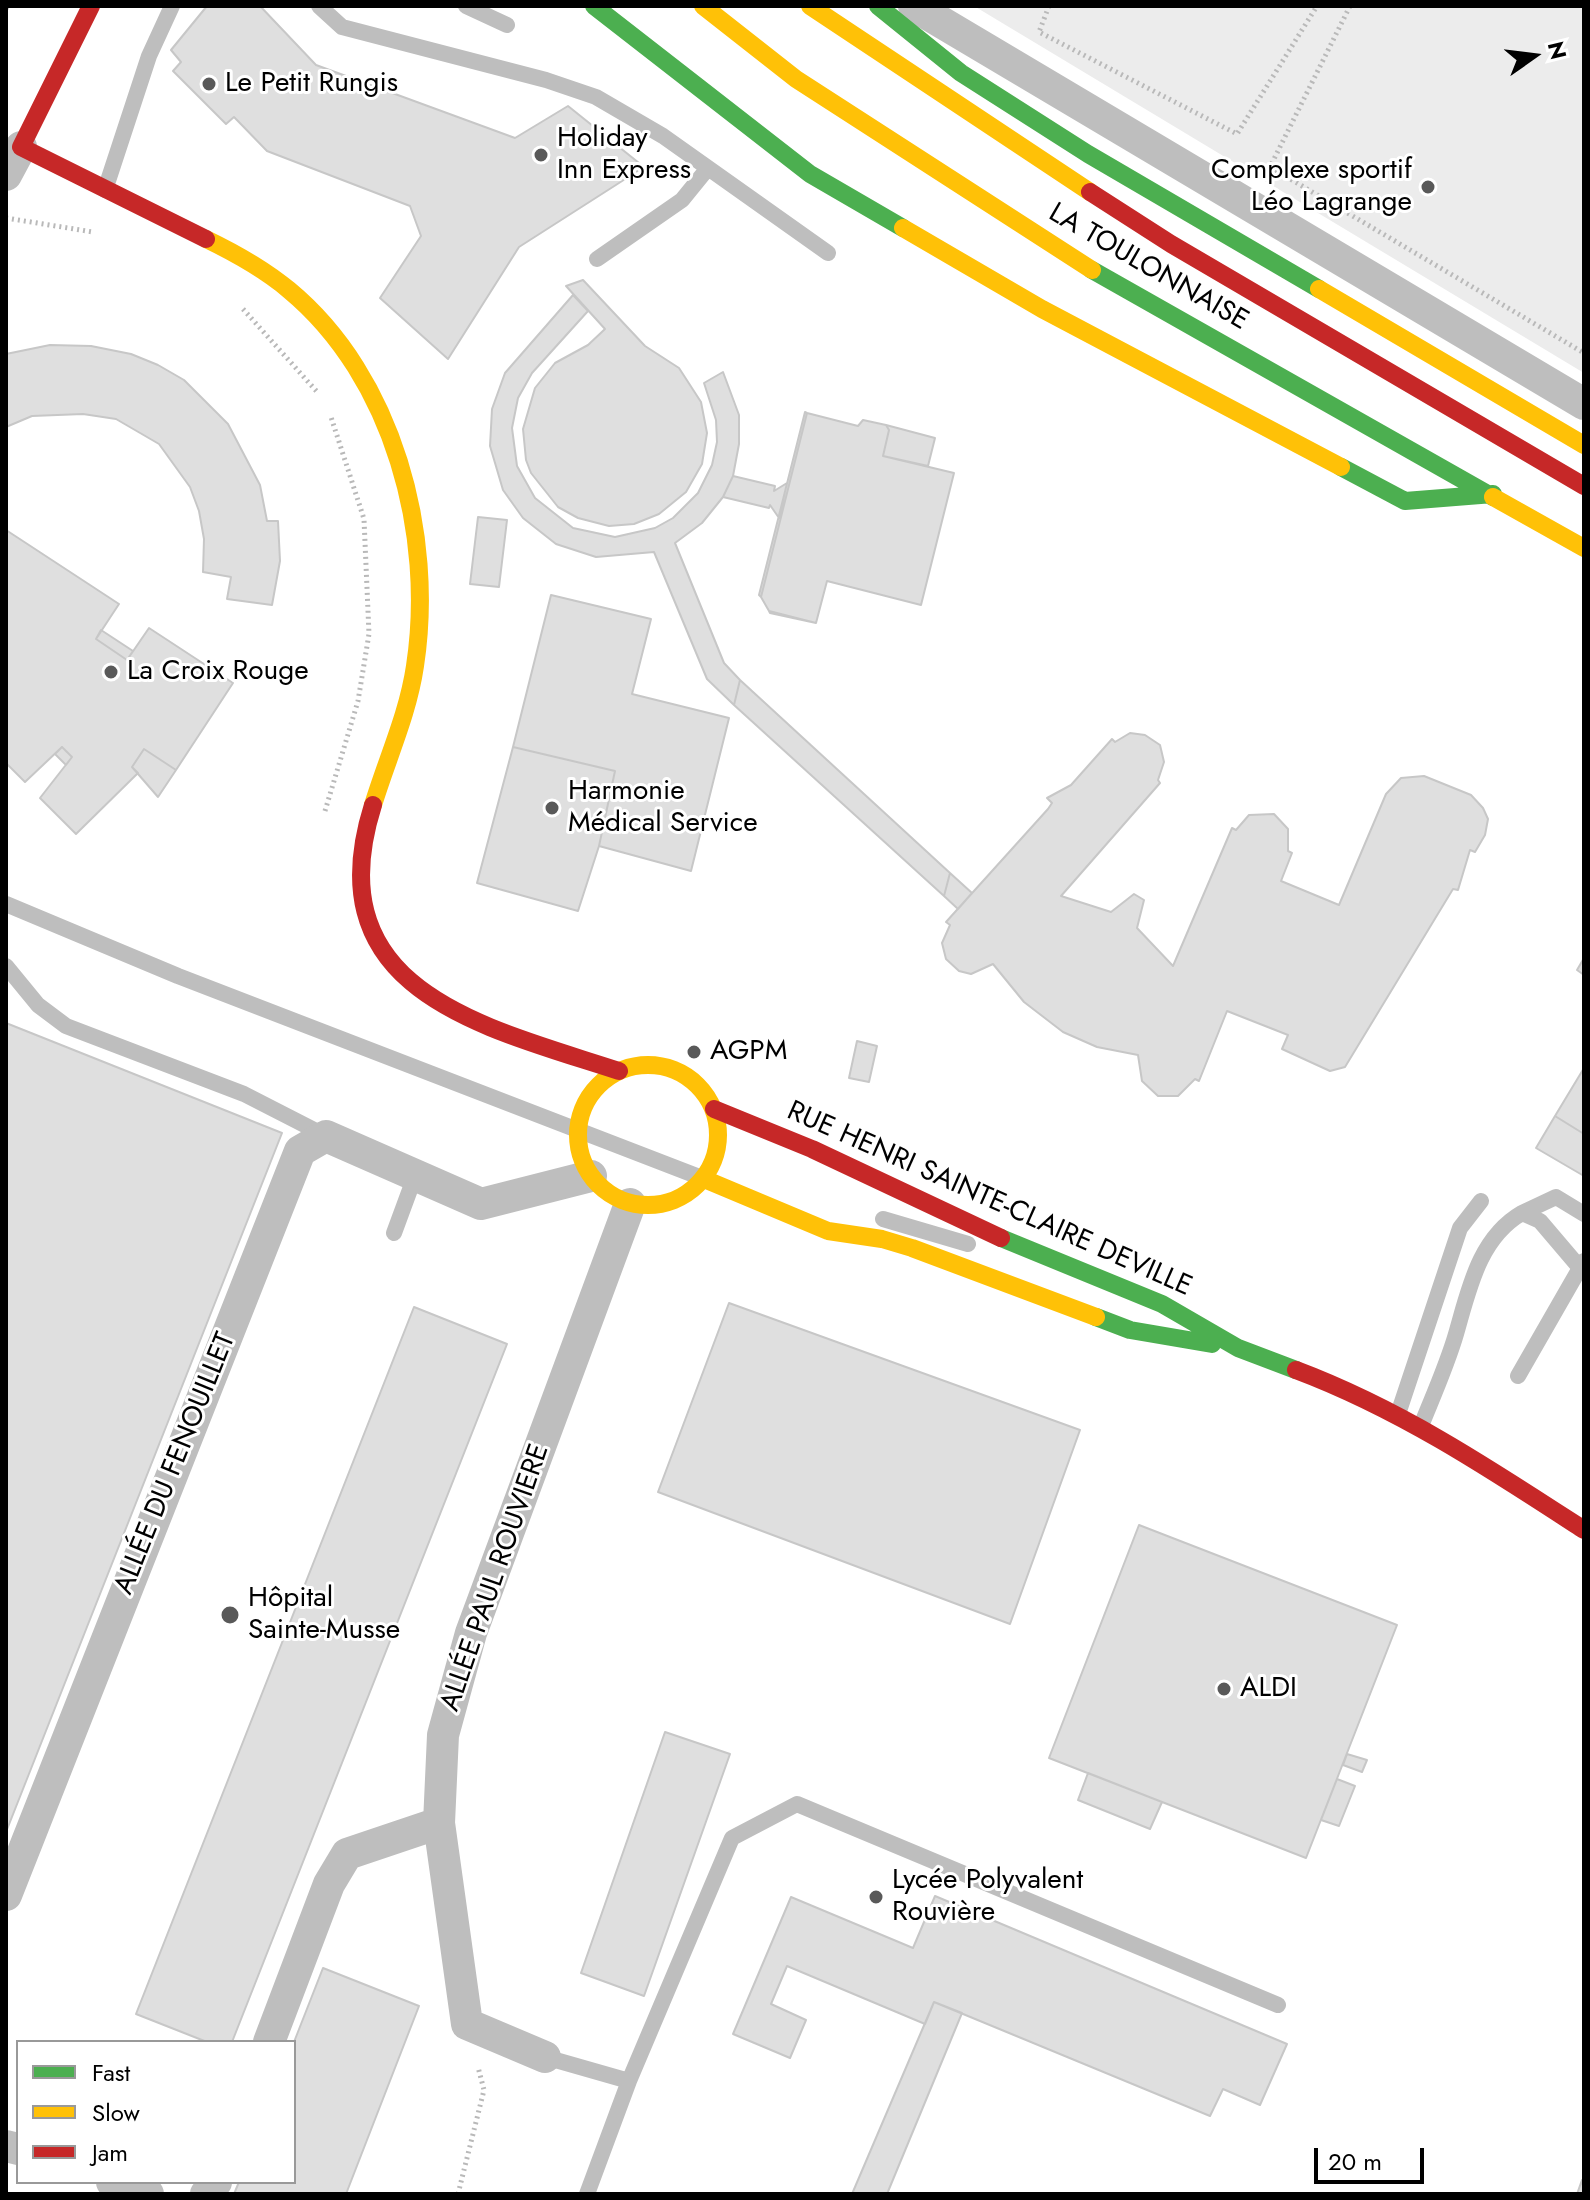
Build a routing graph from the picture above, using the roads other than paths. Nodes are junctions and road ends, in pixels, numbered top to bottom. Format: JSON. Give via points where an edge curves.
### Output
{"nodes":[{"id":1,"x":91,"y":6,"type":"edge"},
{"id":2,"x":172,"y":6,"type":"edge"},
{"id":3,"x":319,"y":6,"type":"edge"},
{"id":4,"x":466,"y":6,"type":"edge"},
{"id":5,"x":594,"y":6,"type":"edge"},
{"id":6,"x":703,"y":6,"type":"edge"},
{"id":7,"x":810,"y":6,"type":"edge"},
{"id":8,"x":878,"y":6,"type":"edge"},
{"id":9,"x":914,"y":6,"type":"edge"},
{"id":10,"x":507,"y":25,"type":"dead end"},
{"id":11,"x":21,"y":147,"type":"junction"},
{"id":12,"x":708,"y":168,"type":"junction"},
{"id":13,"x":6,"y":175,"type":"edge"},
{"id":14,"x":104,"y":191,"type":"junction"},
{"id":15,"x":828,"y":253,"type":"dead end"},
{"id":16,"x":597,"y":259,"type":"dead end"},
{"id":17,"x":1584,"y":404,"type":"edge"},
{"id":18,"x":1584,"y":445,"type":"edge"},
{"id":19,"x":1584,"y":486,"type":"edge"},
{"id":20,"x":1493,"y":494,"type":"junction"},
{"id":21,"x":1584,"y":548,"type":"edge"},
{"id":22,"x":6,"y":904,"type":"edge"},
{"id":23,"x":6,"y":966,"type":"edge"},
{"id":24,"x":530,"y":1042,"type":"junction"},
{"id":25,"x":550,"y":1067,"type":"dead end"},
{"id":26,"x":619,"y":1071,"type":"junction"},
{"id":27,"x":567,"y":1089,"type":"dead end"},
{"id":28,"x":714,"y":1109,"type":"junction"},
{"id":29,"x":580,"y":1120,"type":"junction"},
{"id":30,"x":326,"y":1136,"type":"junction"},
{"id":31,"x":415,"y":1176,"type":"junction"},
{"id":32,"x":591,"y":1176,"type":"junction"},
{"id":33,"x":704,"y":1179,"type":"junction"},
{"id":34,"x":1481,"y":1201,"type":"dead end"},
{"id":35,"x":630,"y":1204,"type":"junction"},
{"id":36,"x":1522,"y":1213,"type":"junction"},
{"id":37,"x":1584,"y":1214,"type":"edge"},
{"id":38,"x":394,"y":1233,"type":"dead end"},
{"id":39,"x":1041,"y":1256,"type":"junction"},
{"id":40,"x":1582,"y":1265,"type":"edge"},
{"id":41,"x":1238,"y":1348,"type":"junction"},
{"id":42,"x":1518,"y":1376,"type":"dead end"},
{"id":43,"x":1398,"y":1415,"type":"junction"},
{"id":44,"x":1421,"y":1427,"type":"junction"},
{"id":45,"x":1584,"y":1530,"type":"edge"},
{"id":46,"x":439,"y":1823,"type":"junction"},
{"id":47,"x":6,"y":1895,"type":"edge"},
{"id":48,"x":1278,"y":2005,"type":"dead end"},
{"id":49,"x":270,"y":2040,"type":"edge"},
{"id":50,"x":545,"y":2057,"type":"joint"},
{"id":51,"x":629,"y":2081,"type":"junction"},
{"id":52,"x":118,"y":2184,"type":"edge"},
{"id":53,"x":148,"y":2194,"type":"edge"},
{"id":54,"x":587,"y":2194,"type":"edge"}],
"edges":[{"from":1,"to":11,"type":"main road"},
{"from":2,"to":14,"type":"lane","via":[[149,56]]},
{"from":3,"to":12,"type":"lane","via":[[342,27],[596,97]]},
{"from":4,"to":10,"type":"lane"},
{"from":5,"to":20,"type":"main road","via":[[810,174],[1042,309],[1405,501]]},
{"from":6,"to":20,"type":"main road","name":"LA TOULONNAISE","via":[[796,79],[1072,259]]},
{"from":7,"to":19,"type":"main road","name":"LA TOULONNAISE","via":[[1171,244]]},
{"from":8,"to":18,"type":"main road","via":[[961,73],[1088,154]]},
{"from":9,"to":17,"type":"street"},
{"from":11,"to":13,"type":"street"},
{"from":11,"to":14,"type":"main road"},
{"from":12,"to":15,"type":"lane"},
{"from":12,"to":16,"type":"lane","via":[[682,200]]},
{"from":14,"to":24,"type":"main road","via":[[230,251],[273,278],[305,305],[340,347],[368,396],[407,493],[419,554],[420,612],[413,679],[358,867],[367,917],[391,961],[425,996]]},
{"from":20,"to":21,"type":"main road","name":"LA TOULONNAISE"},
{"from":22,"to":29,"type":"lane","via":[[178,976]]},
{"from":23,"to":30,"type":"lane","via":[[38,1005],[66,1026],[244,1094]]},
{"from":24,"to":25,"type":"main road"},
{"from":24,"to":26,"type":"main road"},
{"from":26,"to":28,"type":"main road","via":[[664,1066],[702,1089]]},
{"from":26,"to":29,"type":"main road","via":[[591,1094]]},
{"from":27,"to":29,"type":"main road"},
{"from":28,"to":33,"type":"main road","via":[[717,1145]]},
{"from":28,"to":39,"type":"main road","name":"RUE HENRI SAINTE-CLAIRE DEVILLE"},
{"from":29,"to":32,"type":"main road","via":[[583,1161]]},
{"from":29,"to":33,"type":"lane"},
{"from":30,"to":31,"type":"street"},
{"from":30,"to":47,"type":"street","name":"ALLÉE DU FENOUILLET","via":[[300,1151]]},
{"from":31,"to":32,"type":"street","via":[[481,1204]]},
{"from":31,"to":38,"type":"lane"},
{"from":32,"to":35,"type":"main road"},
{"from":33,"to":35,"type":"main road","via":[[663,1205]]},
{"from":33,"to":39,"type":"lane","via":[[826,1215],[906,1223],[975,1246]]},
{"from":33,"to":41,"type":"main road","name":"RUE HENRI SAINTE-CLAIRE DEVILLE","via":[[828,1231],[912,1248],[1130,1330]]},
{"from":34,"to":43,"type":"lane","via":[[1460,1228]]},
{"from":35,"to":46,"type":"street","name":"ALLÉE PAUL ROUVIERE","via":[[471,1633],[443,1735]]},
{"from":36,"to":37,"type":"lane","via":[[1556,1197]]},
{"from":36,"to":40,"type":"lane","via":[[1540,1221]]},
{"from":36,"to":44,"type":"lane","via":[[1494,1236],[1478,1265]]},
{"from":39,"to":41,"type":"main road","name":"RUE HENRI SAINTE-CLAIRE DEVILLE","via":[[1162,1304]]},
{"from":40,"to":42,"type":"lane"},
{"from":41,"to":43,"type":"main road","name":"RUE HENRI SAINTE-CLAIRE DEVILLE"},
{"from":43,"to":44,"type":"main road","name":"RUE HENRI SAINTE-CLAIRE DEVILLE"},
{"from":44,"to":45,"type":"main road","name":"RUE HENRI SAINTE-CLAIRE DEVILLE"},
{"from":46,"to":49,"type":"street","via":[[347,1854],[329,1884]]},
{"from":46,"to":50,"type":"street","name":"ALLÉE PAUL ROUVIERE","via":[[467,2024]]},
{"from":48,"to":51,"type":"lane","via":[[797,1804],[732,1838]]},
{"from":50,"to":51,"type":"lane"},
{"from":51,"to":54,"type":"lane"},
{"from":52,"to":53,"type":"street"}]}
